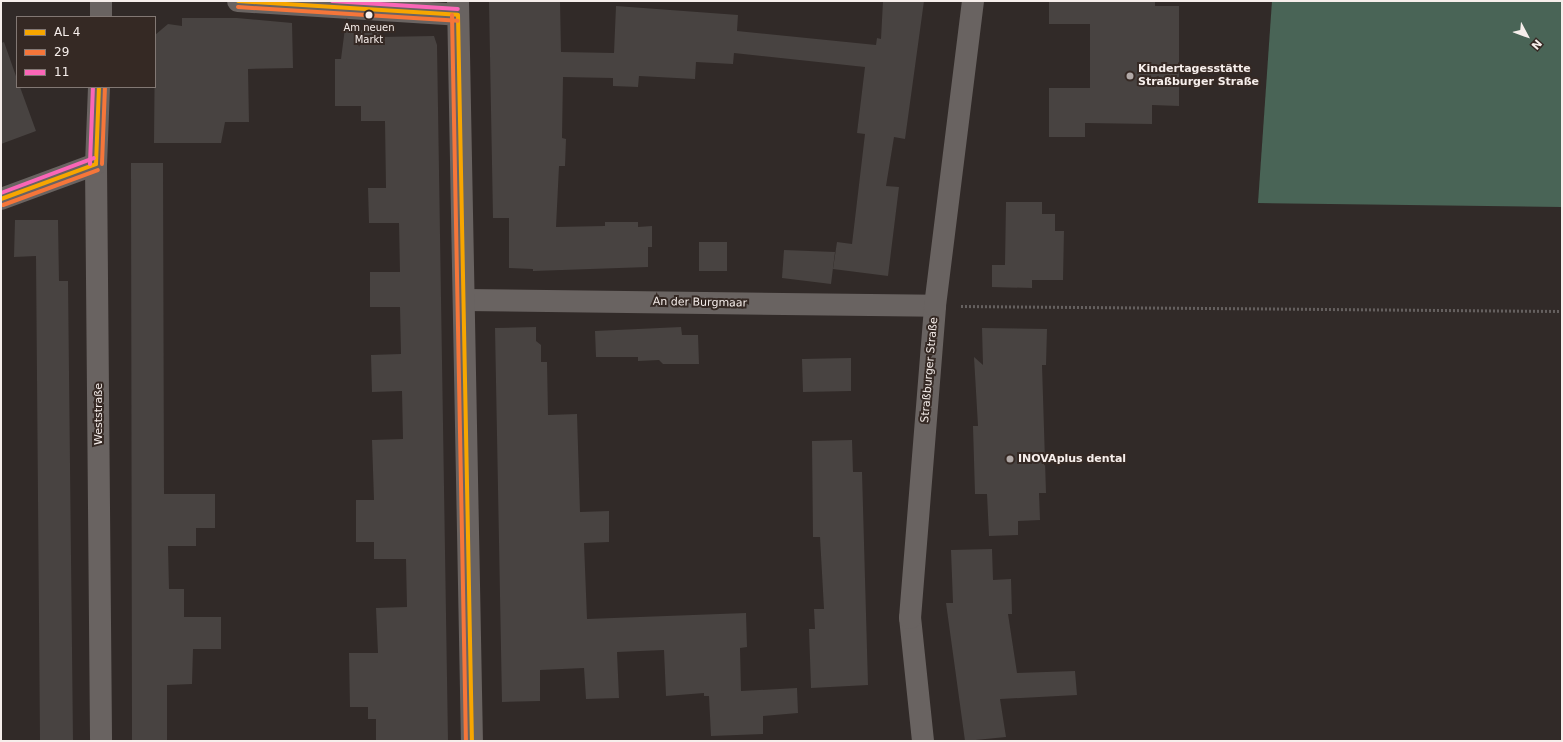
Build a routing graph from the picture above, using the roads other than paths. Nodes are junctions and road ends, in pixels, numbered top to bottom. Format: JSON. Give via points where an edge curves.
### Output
{"nodes":[{"id":1,"x":101,"y":1,"type":"edge"},
{"id":2,"x":238,"y":1,"type":"edge"},
{"id":3,"x":973,"y":1,"type":"edge"},
{"id":4,"x":458,"y":8,"type":"edge"},
{"id":5,"x":101,"y":16,"type":"edge"},
{"id":6,"x":99,"y":88,"type":"edge"},
{"id":7,"x":96,"y":164,"type":"junction"},
{"id":8,"x":1,"y":199,"type":"edge"},
{"id":9,"x":465,"y":300,"type":"junction"},
{"id":10,"x":935,"y":306,"type":"junction"},
{"id":11,"x":101,"y":741,"type":"edge"},
{"id":12,"x":472,"y":741,"type":"edge"},
{"id":13,"x":923,"y":741,"type":"edge"}],
"edges":[{"from":1,"to":5,"type":"street"},
{"from":2,"to":4,"type":"street"},
{"from":3,"to":10,"type":"street","name":"Straßburger Straße"},
{"from":4,"to":9,"type":"street"},
{"from":6,"to":7,"type":"street","name":"Weststraße"},
{"from":7,"to":8,"type":"street"},
{"from":7,"to":11,"type":"street","name":"Weststraße"},
{"from":9,"to":10,"type":"street","name":"An der Burgmaar"},
{"from":9,"to":12,"type":"street"},
{"from":10,"to":13,"type":"street","name":"Straßburger Straße","via":[[910,618]]}]}
